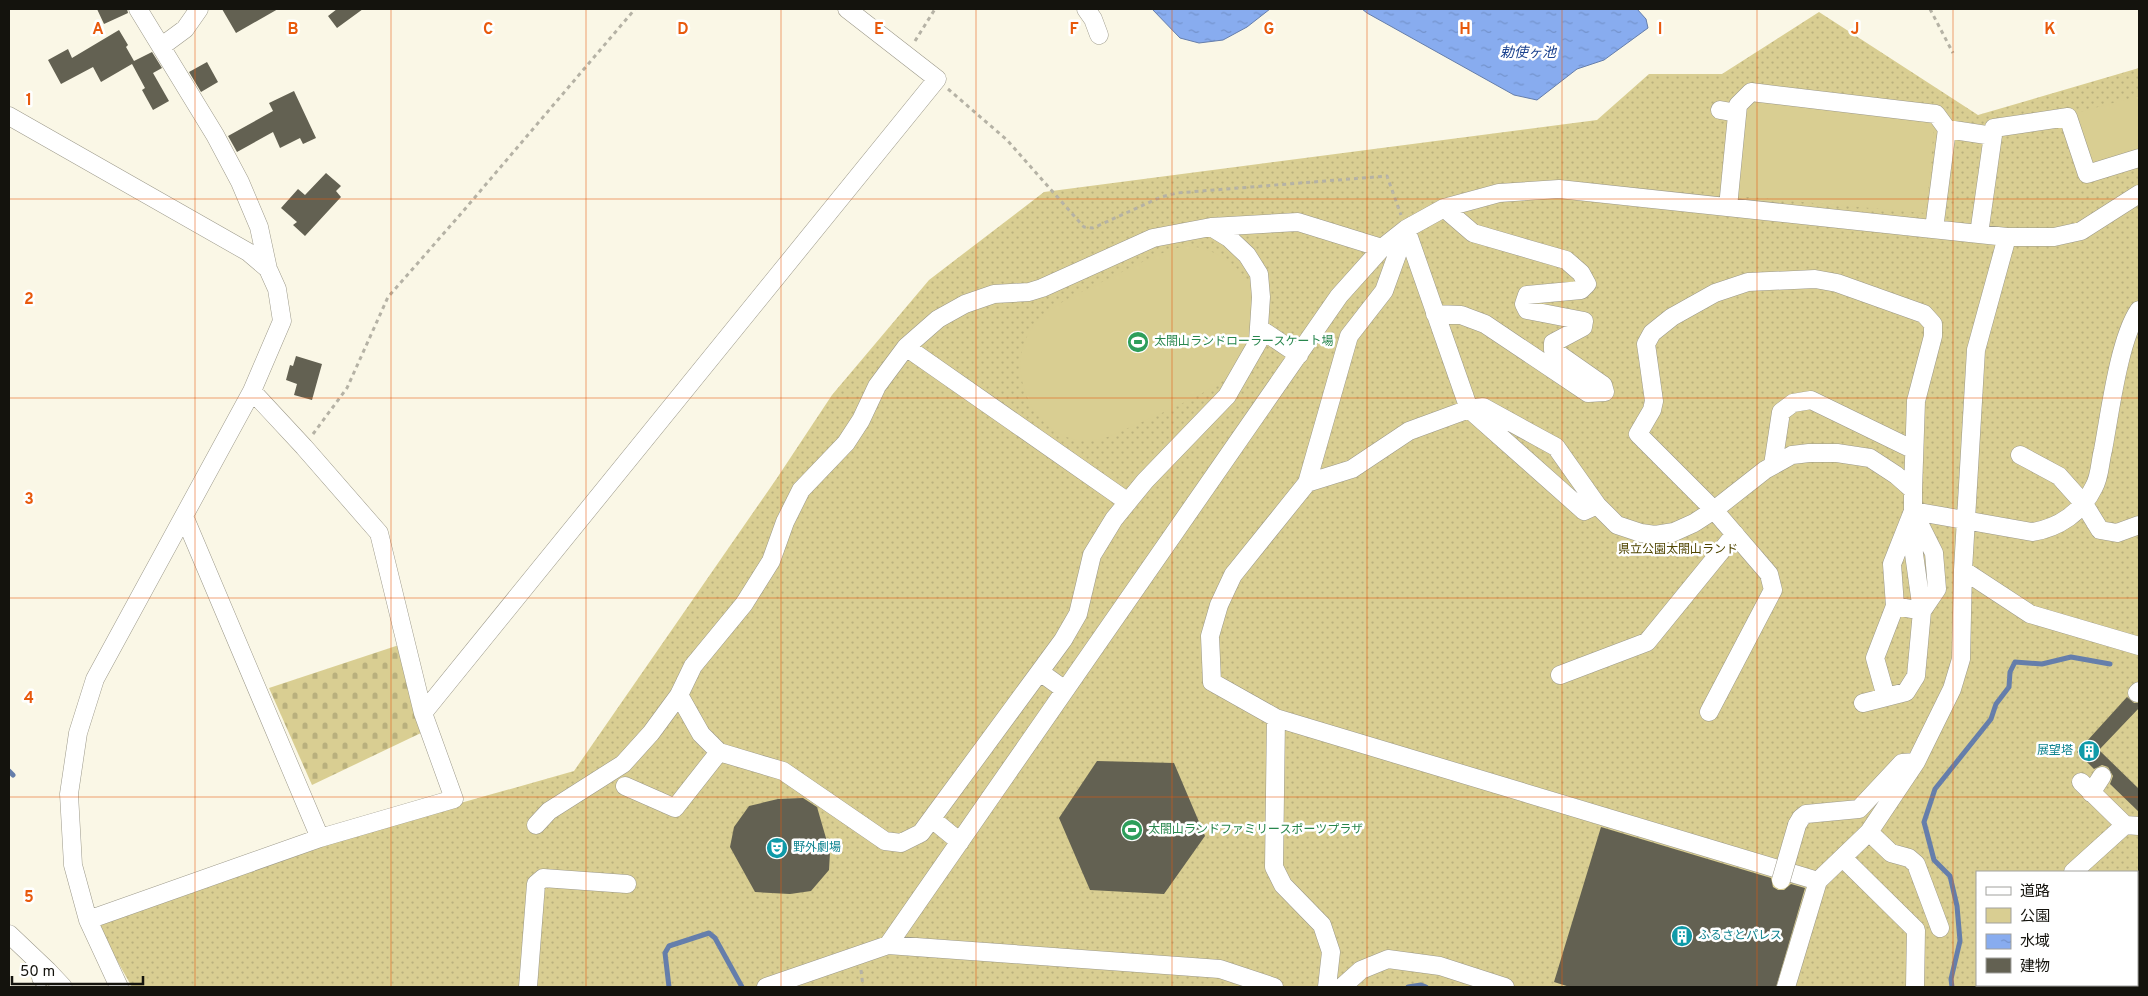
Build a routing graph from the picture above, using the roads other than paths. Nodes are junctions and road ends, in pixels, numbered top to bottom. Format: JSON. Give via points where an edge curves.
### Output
{"nodes":[{"id":1,"x":138,"y":9,"type":"edge"},
{"id":2,"x":199,"y":9,"type":"edge"},
{"id":3,"x":847,"y":9,"type":"edge"},
{"id":4,"x":1086,"y":9,"type":"edge"},
{"id":5,"x":1099,"y":35,"type":"dead end"},
{"id":6,"x":162,"y":46,"type":"junction"},
{"id":7,"x":1720,"y":110,"type":"dead end"},
{"id":8,"x":1737,"y":113,"type":"junction"},
{"id":9,"x":9,"y":116,"type":"edge"},
{"id":10,"x":1947,"y":130,"type":"junction"},
{"id":11,"x":1993,"y":136,"type":"junction"},
{"id":12,"x":2138,"y":161,"type":"edge"},
{"id":13,"x":2139,"y":194,"type":"edge"},
{"id":14,"x":1728,"y":207,"type":"junction"},
{"id":15,"x":1444,"y":208,"type":"junction"},
{"id":16,"x":1211,"y":227,"type":"junction"},
{"id":17,"x":1406,"y":229,"type":"junction"},
{"id":18,"x":1934,"y":229,"type":"junction"},
{"id":19,"x":1979,"y":234,"type":"junction"},
{"id":20,"x":2007,"y":237,"type":"junction"},
{"id":21,"x":1382,"y":248,"type":"junction"},
{"id":22,"x":268,"y":269,"type":"junction"},
{"id":23,"x":2139,"y":310,"type":"edge"},
{"id":24,"x":1435,"y":314,"type":"junction"},
{"id":25,"x":1259,"y":328,"type":"junction"},
{"id":26,"x":906,"y":347,"type":"junction"},
{"id":27,"x":1299,"y":355,"type":"junction"},
{"id":28,"x":252,"y":391,"type":"junction"},
{"id":29,"x":1469,"y":409,"type":"junction"},
{"id":30,"x":1914,"y":450,"type":"junction"},
{"id":31,"x":2020,"y":455,"type":"dead end"},
{"id":32,"x":1773,"y":465,"type":"junction"},
{"id":33,"x":1306,"y":483,"type":"junction"},
{"id":34,"x":1913,"y":490,"type":"junction"},
{"id":35,"x":1128,"y":502,"type":"junction"},
{"id":36,"x":2084,"y":504,"type":"junction"},
{"id":37,"x":1596,"y":505,"type":"junction"},
{"id":38,"x":1714,"y":510,"type":"junction"},
{"id":39,"x":1913,"y":511,"type":"junction"},
{"id":40,"x":184,"y":516,"type":"junction"},
{"id":41,"x":1966,"y":520,"type":"junction"},
{"id":42,"x":2139,"y":524,"type":"edge"},
{"id":43,"x":1735,"y":534,"type":"junction"},
{"id":44,"x":1963,"y":570,"type":"junction"},
{"id":45,"x":1895,"y":606,"type":"junction"},
{"id":46,"x":1922,"y":610,"type":"junction"},
{"id":47,"x":2139,"y":646,"type":"edge"},
{"id":48,"x":1040,"y":672,"type":"junction"},
{"id":49,"x":1560,"y":675,"type":"dead end"},
{"id":50,"x":1065,"y":690,"type":"junction"},
{"id":51,"x":679,"y":695,"type":"junction"},
{"id":52,"x":1886,"y":697,"type":"junction"},
{"id":53,"x":1863,"y":704,"type":"dead end"},
{"id":54,"x":1709,"y":712,"type":"dead end"},
{"id":55,"x":423,"y":713,"type":"junction"},
{"id":56,"x":1276,"y":718,"type":"junction"},
{"id":57,"x":718,"y":752,"type":"junction"},
{"id":58,"x":1916,"y":762,"type":"junction"},
{"id":59,"x":2102,"y":776,"type":"dead end"},
{"id":60,"x":625,"y":786,"type":"dead end"},
{"id":61,"x":932,"y":819,"type":"junction"},
{"id":62,"x":536,"y":825,"type":"dead end"},
{"id":63,"x":2132,"y":826,"type":"edge"},
{"id":64,"x":1869,"y":832,"type":"junction"},
{"id":65,"x":320,"y":838,"type":"junction"},
{"id":66,"x":960,"y":842,"type":"junction"},
{"id":67,"x":1843,"y":858,"type":"junction"},
{"id":68,"x":2074,"y":871,"type":"edge"},
{"id":69,"x":1781,"y":880,"type":"dead end"},
{"id":70,"x":1818,"y":881,"type":"junction"},
{"id":71,"x":627,"y":884,"type":"dead end"},
{"id":72,"x":88,"y":920,"type":"junction"},
{"id":73,"x":1940,"y":928,"type":"dead end"},
{"id":74,"x":9,"y":934,"type":"edge"},
{"id":75,"x":888,"y":945,"type":"junction"},
{"id":76,"x":63,"y":987,"type":"edge"},
{"id":77,"x":119,"y":987,"type":"edge"},
{"id":78,"x":528,"y":987,"type":"edge"},
{"id":79,"x":766,"y":987,"type":"edge"},
{"id":80,"x":1274,"y":987,"type":"edge"},
{"id":81,"x":1327,"y":987,"type":"edge"},
{"id":82,"x":1342,"y":987,"type":"edge"},
{"id":83,"x":1505,"y":987,"type":"edge"},
{"id":84,"x":1786,"y":987,"type":"edge"},
{"id":85,"x":1915,"y":987,"type":"edge"}],
"edges":[{"from":1,"to":6,"type":"street"},
{"from":2,"to":6,"type":"street","via":[[185,29]]},
{"from":3,"to":55,"type":"street","via":[[937,78]]},
{"from":4,"to":5,"type":"street"},
{"from":6,"to":22,"type":"street","via":[[216,135],[240,182],[259,227]]},
{"from":7,"to":8,"type":"street"},
{"from":8,"to":10,"type":"street","via":[[1738,105],[1751,92],[1936,114]]},
{"from":8,"to":14,"type":"street"},
{"from":9,"to":22,"type":"street","via":[[248,252]]},
{"from":10,"to":11,"type":"street"},
{"from":10,"to":18,"type":"street"},
{"from":11,"to":12,"type":"street","via":[[1994,128],[2068,117],[2087,174]]},
{"from":11,"to":19,"type":"street"},
{"from":13,"to":20,"type":"street","via":[[2081,231],[2054,237]]},
{"from":14,"to":15,"type":"street","via":[[1559,189],[1499,193]]},
{"from":14,"to":18,"type":"street"},
{"from":15,"to":17,"type":"street"},
{"from":15,"to":24,"type":"street","via":[[1473,233],[1566,260],[1581,273],[1587,284],[1582,290],[1527,296],[1524,304],[1528,310],[1584,322],[1583,327],[1553,343],[1553,350],[1603,385],[1605,392],[1588,393],[1485,324],[1461,315]]},
{"from":16,"to":21,"type":"street","via":[[1298,222]]},
{"from":16,"to":25,"type":"street","via":[[1247,255],[1259,274]]},
{"from":16,"to":26,"type":"street","via":[[1153,238],[1029,292],[994,294],[965,304],[938,319]]},
{"from":17,"to":21,"type":"street"},
{"from":17,"to":24,"type":"street"},
{"from":17,"to":33,"type":"street","via":[[1384,291],[1349,336]]},
{"from":18,"to":19,"type":"street"},
{"from":19,"to":20,"type":"street"},
{"from":20,"to":41,"type":"street","via":[[1976,350]]},
{"from":21,"to":27,"type":"street","via":[[1339,296]]},
{"from":22,"to":28,"type":"street","via":[[277,289],[282,321]]},
{"from":23,"to":36,"type":"street","via":[[2131,321],[2096,485]]},
{"from":24,"to":29,"type":"street"},
{"from":25,"to":27,"type":"street"},
{"from":25,"to":35,"type":"street","via":[[1258,342],[1227,396]]},
{"from":26,"to":35,"type":"street"},
{"from":26,"to":51,"type":"street","via":[[877,386],[846,443],[800,490],[771,561],[744,604],[693,666]]},
{"from":27,"to":50,"type":"street"},
{"from":28,"to":40,"type":"street"},
{"from":28,"to":55,"type":"street","via":[[379,533]]},
{"from":29,"to":33,"type":"street","via":[[1409,431],[1352,470]]},
{"from":29,"to":37,"type":"street","via":[[1584,511]]},
{"from":29,"to":37,"type":"street","via":[[1483,407],[1556,447]]},
{"from":30,"to":32,"type":"street","via":[[1812,400],[1793,403],[1781,412]]},
{"from":30,"to":34,"type":"street"},
{"from":30,"to":38,"type":"street","via":[[1916,401],[1933,336],[1933,324],[1924,314],[1837,283],[1815,279],[1748,282],[1714,293],[1672,317],[1652,332],[1646,344],[1654,402],[1638,434]]},
{"from":31,"to":36,"type":"street","via":[[2059,476]]},
{"from":32,"to":34,"type":"street","via":[[1800,454],[1845,454],[1870,458]]},
{"from":32,"to":38,"type":"street"},
{"from":33,"to":56,"type":"street","via":[[1233,576],[1219,605],[1210,636],[1212,682]]},
{"from":34,"to":39,"type":"street"},
{"from":35,"to":48,"type":"street","via":[[1092,554],[1078,614]]},
{"from":36,"to":41,"type":"street","via":[[2047,530],[2032,532]]},
{"from":36,"to":42,"type":"street","via":[[2100,530],[2117,533]]},
{"from":37,"to":38,"type":"street","via":[[1617,525],[1655,536],[1674,532]]},
{"from":38,"to":43,"type":"street"},
{"from":39,"to":41,"type":"street"},
{"from":39,"to":45,"type":"street","via":[[1892,564]]},
{"from":39,"to":46,"type":"street","via":[[1914,554]]},
{"from":40,"to":65,"type":"street"},
{"from":40,"to":72,"type":"street","via":[[95,679],[78,733],[69,794],[73,865]]},
{"from":41,"to":44,"type":"street"},
{"from":43,"to":49,"type":"street","via":[[1647,642]]},
{"from":43,"to":54,"type":"street","via":[[1769,574],[1773,590]]},
{"from":44,"to":47,"type":"street","via":[[2030,614]]},
{"from":44,"to":58,"type":"street","via":[[1961,659],[1952,689]]},
{"from":45,"to":46,"type":"street"},
{"from":45,"to":52,"type":"street","via":[[1875,658]]},
{"from":46,"to":52,"type":"street","via":[[1916,676],[1906,692]]},
{"from":48,"to":50,"type":"street"},
{"from":48,"to":61,"type":"street"},
{"from":50,"to":66,"type":"street"},
{"from":51,"to":57,"type":"street","via":[[701,734]]},
{"from":51,"to":62,"type":"street","via":[[623,764],[549,812]]},
{"from":52,"to":53,"type":"street"},
{"from":55,"to":65,"type":"street","via":[[454,798]]},
{"from":56,"to":70,"type":"street"},
{"from":56,"to":81,"type":"street","via":[[1274,867],[1283,885],[1322,925],[1331,952]]},
{"from":57,"to":60,"type":"street","via":[[675,808]]},
{"from":57,"to":61,"type":"street","via":[[783,771],[885,841],[901,843],[921,833]]},
{"from":58,"to":64,"type":"street"},
{"from":58,"to":69,"type":"street","bridge":true,"via":[[1902,763],[1859,808],[1806,814],[1801,818]]},
{"from":59,"to":63,"type":"street","via":[[2086,788]]},
{"from":61,"to":66,"type":"street"},
{"from":63,"to":68,"type":"street"},
{"from":64,"to":67,"type":"street"},
{"from":64,"to":73,"type":"street","via":[[1891,853],[1909,858],[1916,864]]},
{"from":65,"to":72,"type":"street"},
{"from":66,"to":75,"type":"street"},
{"from":67,"to":70,"type":"street"},
{"from":67,"to":85,"type":"street","via":[[1916,930]]},
{"from":70,"to":84,"type":"street"},
{"from":71,"to":78,"type":"street","via":[[543,878],[536,884]]},
{"from":72,"to":77,"type":"street"},
{"from":74,"to":76,"type":"street","via":[[45,974]]},
{"from":75,"to":79,"type":"street"},
{"from":75,"to":80,"type":"street","via":[[1220,969]]},
{"from":82,"to":83,"type":"street","via":[[1361,970],[1388,959],[1440,966]]}]}
